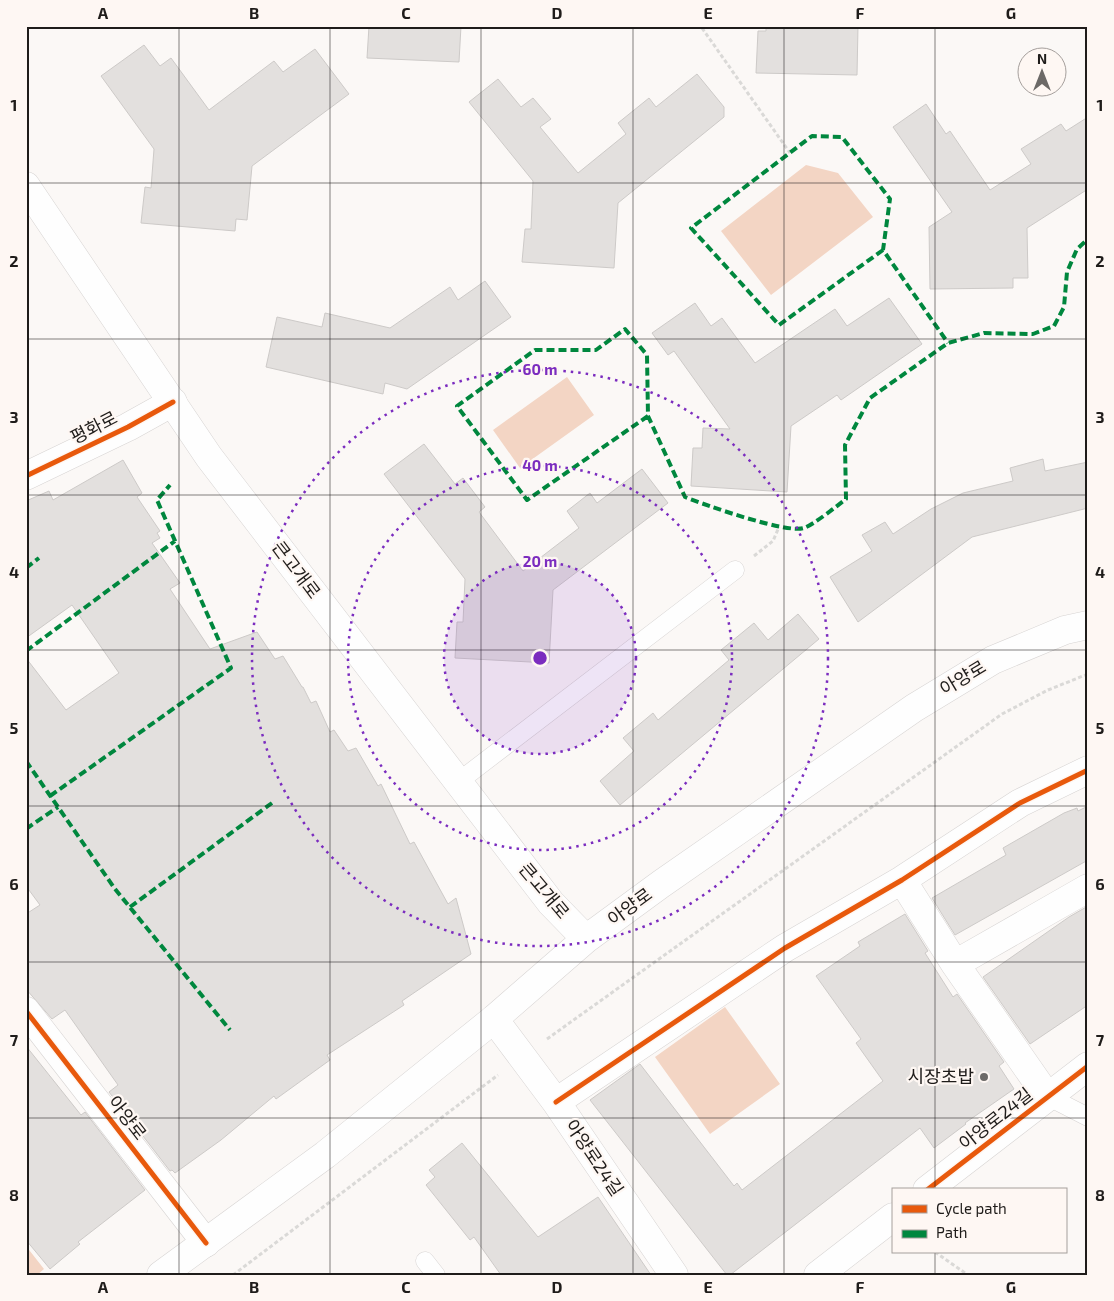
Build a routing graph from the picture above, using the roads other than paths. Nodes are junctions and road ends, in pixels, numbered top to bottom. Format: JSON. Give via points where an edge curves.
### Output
{"nodes":[{"id":1,"x":26,"y":186,"type":"edge"},
{"id":2,"x":173,"y":402,"type":"junction"},
{"id":3,"x":26,"y":476,"type":"edge"},
{"id":4,"x":736,"y":570,"type":"road end"},
{"id":5,"x":1088,"y":625,"type":"edge"},
{"id":6,"x":1088,"y":770,"type":"edge"},
{"id":7,"x":458,"y":782,"type":"junction"},
{"id":8,"x":902,"y":880,"type":"junction"},
{"id":9,"x":1088,"y":888,"type":"edge"},
{"id":10,"x":586,"y":939,"type":"junction"},
{"id":11,"x":955,"y":964,"type":"junction"},
{"id":12,"x":26,"y":1011,"type":"edge"},
{"id":13,"x":494,"y":1019,"type":"junction"},
{"id":14,"x":1084,"y":1068,"type":"edge"},
{"id":15,"x":1047,"y":1096,"type":"junction"},
{"id":16,"x":556,"y":1102,"type":"junction"},
{"id":17,"x":1088,"y":1117,"type":"edge"},
{"id":18,"x":931,"y":1188,"type":"edge"},
{"id":19,"x":892,"y":1218,"type":"edge"},
{"id":20,"x":206,"y":1242,"type":"junction"},
{"id":21,"x":161,"y":1275,"type":"edge"},
{"id":22,"x":674,"y":1275,"type":"edge"},
{"id":23,"x":818,"y":1275,"type":"edge"}],
"edges":[{"from":1,"to":2,"type":"street","name":"큰고개로"},
{"from":2,"to":3,"type":"street","name":"평화로"},
{"from":2,"to":7,"type":"street","name":"큰고개로","via":[[209,457]]},
{"from":4,"to":7,"type":"lane"},
{"from":5,"to":10,"type":"street","name":"아양로","via":[[1065,630],[993,660],[914,708]]},
{"from":6,"to":8,"type":"street","via":[[1020,803]]},
{"from":7,"to":10,"type":"street","name":"큰고개로","via":[[551,902]]},
{"from":8,"to":11,"type":"street"},
{"from":8,"to":16,"type":"street","via":[[785,948]]},
{"from":9,"to":11,"type":"street"},
{"from":10,"to":13,"type":"street","name":"아양로"},
{"from":11,"to":15,"type":"street"},
{"from":12,"to":20,"type":"street","name":"아양로"},
{"from":13,"to":16,"type":"street","name":"아양로24길"},
{"from":13,"to":20,"type":"street","name":"아양로","via":[[325,1155]]},
{"from":14,"to":15,"type":"street","name":"아양로24길"},
{"from":15,"to":17,"type":"lane"},
{"from":15,"to":18,"type":"street","name":"아양로24길"},
{"from":16,"to":22,"type":"street","name":"아양로24길"},
{"from":19,"to":23,"type":"street"},
{"from":20,"to":21,"type":"street","name":"아양로"}]}
